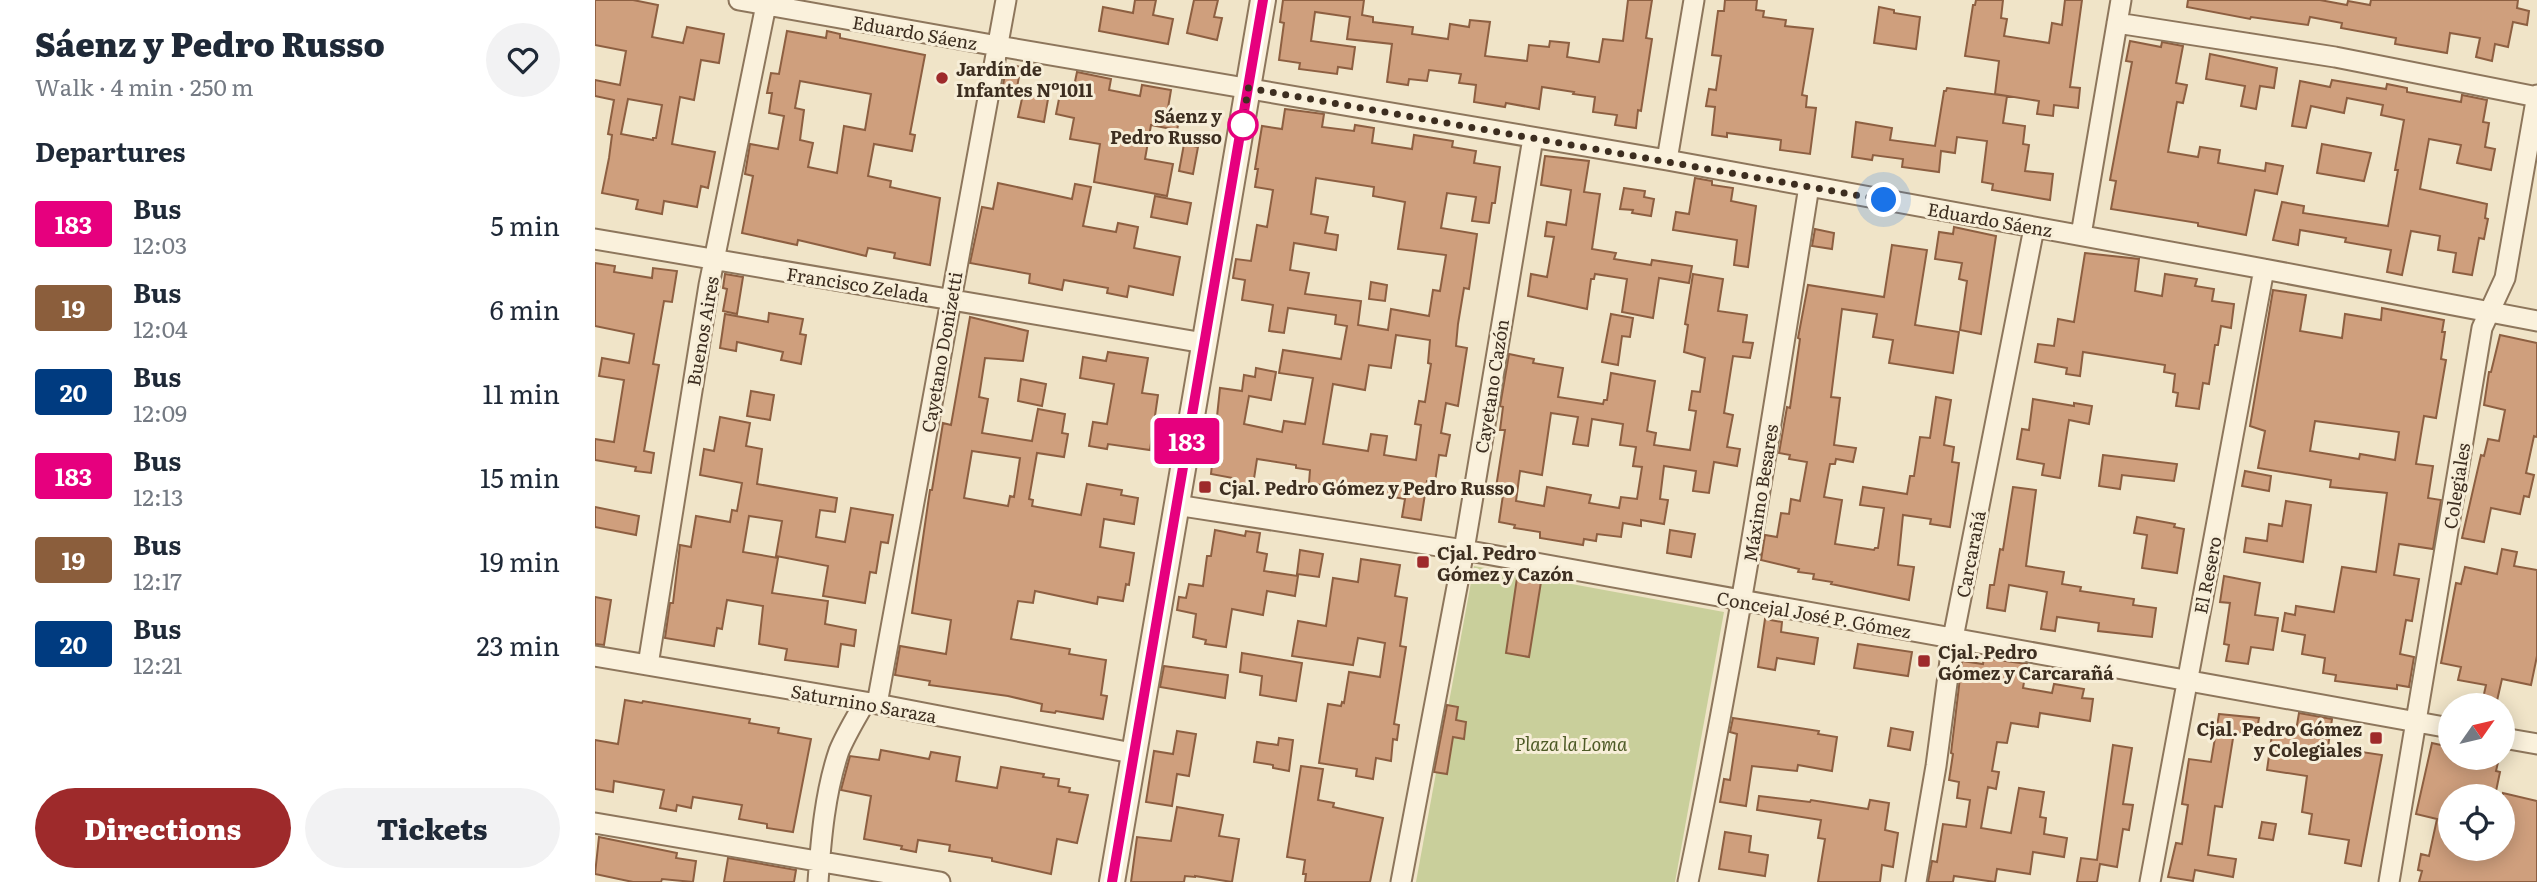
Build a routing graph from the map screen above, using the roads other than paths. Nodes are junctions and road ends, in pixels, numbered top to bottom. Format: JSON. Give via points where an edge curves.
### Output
{"nodes":[{"id":1,"x":739,"y":0,"type":"edge"},
{"id":2,"x":1006,"y":0,"type":"edge"},
{"id":3,"x":1263,"y":0,"type":"edge"},
{"id":4,"x":1694,"y":0,"type":"edge"},
{"id":5,"x":2121,"y":0,"type":"edge"},
{"id":6,"x":766,"y":3,"type":"edge"},
{"id":7,"x":2117,"y":23,"type":"junction"},
{"id":8,"x":997,"y":46,"type":"junction"},
{"id":9,"x":1248,"y":88,"type":"junction"},
{"id":10,"x":2537,"y":96,"type":"edge"},
{"id":11,"x":1532,"y":138,"type":"junction"},
{"id":12,"x":1667,"y":160,"type":"junction"},
{"id":13,"x":1809,"y":186,"type":"junction"},
{"id":14,"x":2034,"y":228,"type":"junction"},
{"id":15,"x":2081,"y":235,"type":"junction"},
{"id":16,"x":595,"y":239,"type":"edge"},
{"id":17,"x":716,"y":261,"type":"junction"},
{"id":18,"x":2264,"y":269,"type":"junction"},
{"id":19,"x":950,"y":299,"type":"junction"},
{"id":20,"x":2487,"y":312,"type":"junction"},
{"id":21,"x":2537,"y":321,"type":"edge"},
{"id":22,"x":1204,"y":343,"type":"junction"},
{"id":23,"x":1176,"y":505,"type":"junction"},
{"id":24,"x":1464,"y":550,"type":"junction"},
{"id":25,"x":1743,"y":601,"type":"junction"},
{"id":26,"x":1953,"y":638,"type":"junction"},
{"id":27,"x":595,"y":656,"type":"edge"},
{"id":28,"x":648,"y":665,"type":"junction"},
{"id":29,"x":2188,"y":679,"type":"junction"},
{"id":30,"x":871,"y":703,"type":"junction"},
{"id":31,"x":2417,"y":722,"type":"junction"},
{"id":32,"x":2438,"y":726,"type":"edge"},
{"id":33,"x":2515,"y":740,"type":"edge"},
{"id":34,"x":2537,"y":744,"type":"edge"},
{"id":35,"x":1132,"y":752,"type":"junction"},
{"id":36,"x":595,"y":823,"type":"edge"},
{"id":37,"x":819,"y":861,"type":"junction"},
{"id":38,"x":818,"y":882,"type":"edge"},
{"id":39,"x":940,"y":882,"type":"edge"},
{"id":40,"x":1112,"y":882,"type":"edge"},
{"id":41,"x":1401,"y":882,"type":"edge"},
{"id":42,"x":1688,"y":882,"type":"edge"},
{"id":43,"x":1916,"y":882,"type":"edge"},
{"id":44,"x":2150,"y":882,"type":"edge"},
{"id":45,"x":2389,"y":882,"type":"edge"}],
"edges":[{"from":1,"to":6,"type":"street","name":"Eduardo Sáenz"},
{"from":2,"to":8,"type":"street","name":"Cayetano Donizetti"},
{"from":3,"to":9,"type":"street"},
{"from":4,"to":12,"type":"street"},
{"from":5,"to":7,"type":"street"},
{"from":6,"to":8,"type":"street","name":"Eduardo Sáenz"},
{"from":6,"to":17,"type":"street","name":"Buenos Aires"},
{"from":7,"to":10,"type":"street","via":[[2335,57]]},
{"from":7,"to":15,"type":"street"},
{"from":8,"to":9,"type":"street","name":"Eduardo Sáenz"},
{"from":8,"to":19,"type":"street","name":"Cayetano Donizetti"},
{"from":9,"to":11,"type":"street","name":"Eduardo Sáenz"},
{"from":9,"to":22,"type":"street"},
{"from":10,"to":20,"type":"street","name":"Colegiales","via":[[2505,278]]},
{"from":11,"to":12,"type":"street","name":"Eduardo Sáenz"},
{"from":11,"to":24,"type":"street","name":"Cayetano Cazón"},
{"from":12,"to":13,"type":"street","name":"Eduardo Sáenz"},
{"from":13,"to":14,"type":"street","name":"Eduardo Sáenz"},
{"from":13,"to":25,"type":"street","name":"Máximo Besares"},
{"from":14,"to":15,"type":"street","name":"Eduardo Sáenz"},
{"from":14,"to":26,"type":"street","name":"Carcarañá"},
{"from":15,"to":18,"type":"street","name":"Eduardo Sáenz"},
{"from":16,"to":17,"type":"street","name":"Francisco Zelada"},
{"from":17,"to":19,"type":"street","name":"Francisco Zelada"},
{"from":17,"to":28,"type":"street","name":"Buenos Aires"},
{"from":18,"to":20,"type":"street","name":"Eduardo Sáenz"},
{"from":18,"to":29,"type":"street","name":"El Resero"},
{"from":19,"to":22,"type":"street","name":"Francisco Zelada"},
{"from":19,"to":30,"type":"street","name":"Cayetano Donizetti"},
{"from":20,"to":21,"type":"street","name":"Eduardo Sáenz"},
{"from":20,"to":31,"type":"street","name":"Colegiales"},
{"from":22,"to":23,"type":"street"},
{"from":23,"to":24,"type":"street","name":"Concejal José P. Gómez"},
{"from":23,"to":35,"type":"street"},
{"from":24,"to":25,"type":"street","name":"Concejal José P. Gómez"},
{"from":24,"to":41,"type":"street","name":"Cayetano Cazón"},
{"from":25,"to":26,"type":"street","name":"Concejal José P. Gómez"},
{"from":25,"to":42,"type":"street","name":"Máximo Besares"},
{"from":26,"to":29,"type":"street","name":"Concejal José P. Gómez"},
{"from":26,"to":43,"type":"street","name":"Carcarañá"},
{"from":27,"to":28,"type":"street","name":"Saturnino Saraza"},
{"from":28,"to":30,"type":"street","name":"Saturnino Saraza"},
{"from":29,"to":31,"type":"street","name":"Concejal José P. Gómez"},
{"from":29,"to":44,"type":"street","name":"El Resero"},
{"from":30,"to":35,"type":"street","name":"Saturnino Saraza"},
{"from":30,"to":37,"type":"street","name":"Cayetano Donizetti","via":[[848,731],[831,778]]},
{"from":31,"to":32,"type":"street","name":"Concejal José P. Gómez"},
{"from":31,"to":45,"type":"street","name":"Colegiales"},
{"from":33,"to":34,"type":"street"},
{"from":35,"to":40,"type":"street"},
{"from":36,"to":37,"type":"street"},
{"from":37,"to":38,"type":"street","name":"Cayetano Donizetti"},
{"from":37,"to":39,"type":"street"}]}
